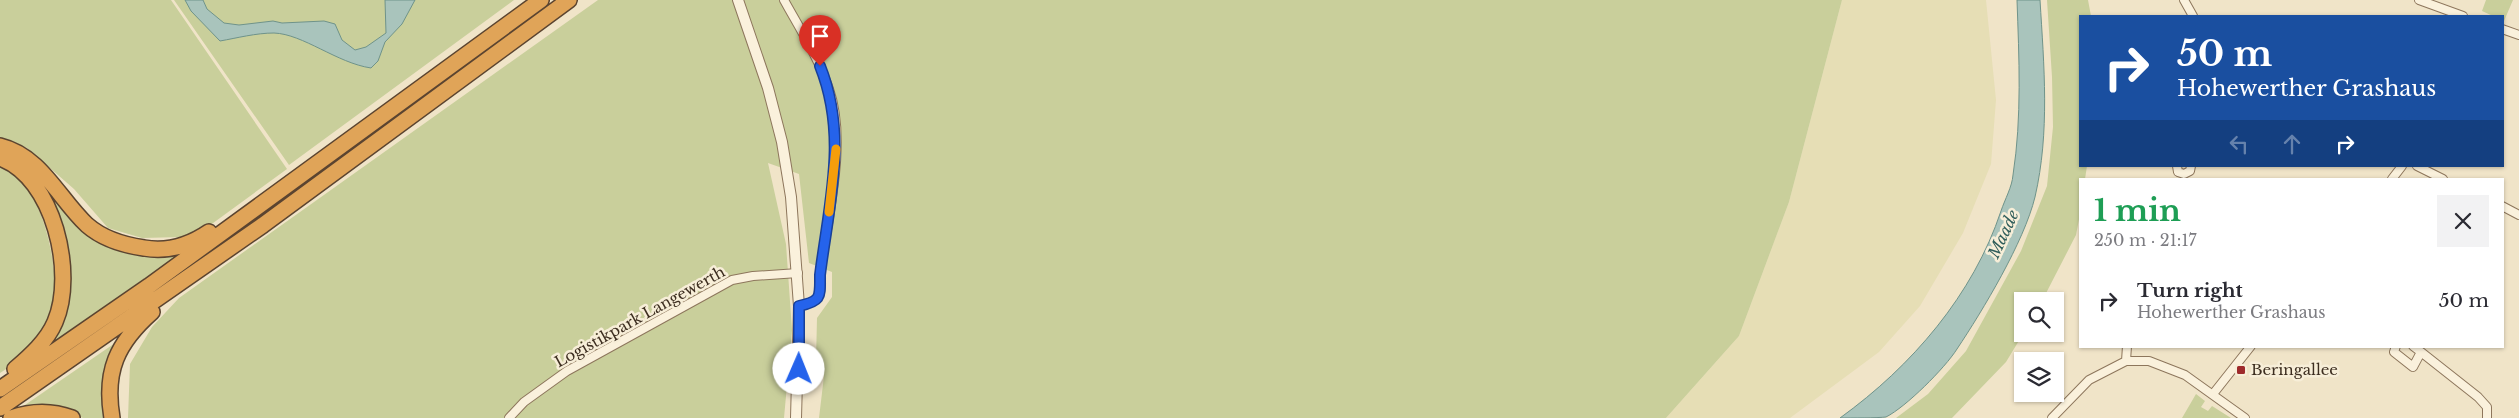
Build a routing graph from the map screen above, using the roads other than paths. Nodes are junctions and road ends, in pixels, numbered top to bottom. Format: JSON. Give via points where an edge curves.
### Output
{"nodes":[{"id":1,"x":541,"y":0,"type":"edge"},
{"id":2,"x":569,"y":0,"type":"edge"},
{"id":3,"x":738,"y":0,"type":"edge"},
{"id":4,"x":784,"y":0,"type":"edge"},
{"id":5,"x":2184,"y":0,"type":"edge"},
{"id":6,"x":2419,"y":0,"type":"edge"},
{"id":7,"x":2193,"y":15,"type":"edge"},
{"id":8,"x":2460,"y":15,"type":"edge"},
{"id":9,"x":2504,"y":30,"type":"edge"},
{"id":10,"x":2519,"y":36,"type":"edge"},
{"id":11,"x":0,"y":146,"type":"edge"},
{"id":12,"x":0,"y":158,"type":"edge"},
{"id":13,"x":2177,"y":167,"type":"edge"},
{"id":14,"x":2191,"y":167,"type":"edge"},
{"id":15,"x":2401,"y":167,"type":"edge"},
{"id":16,"x":2419,"y":167,"type":"edge"},
{"id":17,"x":2393,"y":178,"type":"edge"},
{"id":18,"x":2442,"y":178,"type":"edge"},
{"id":19,"x":2504,"y":207,"type":"edge"},
{"id":20,"x":251,"y":212,"type":"junction"},
{"id":21,"x":2519,"y":215,"type":"edge"},
{"id":22,"x":202,"y":267,"type":"junction"},
{"id":23,"x":798,"y":273,"type":"junction"},
{"id":24,"x":799,"y":306,"type":"junction"},
{"id":25,"x":2126,"y":348,"type":"edge"},
{"id":26,"x":2249,"y":348,"type":"edge"},
{"id":27,"x":2395,"y":348,"type":"edge"},
{"id":28,"x":2416,"y":348,"type":"edge"},
{"id":29,"x":2421,"y":352,"type":"junction"},
{"id":30,"x":2126,"y":361,"type":"junction"},
{"id":31,"x":0,"y":389,"type":"edge"},
{"id":32,"x":2213,"y":394,"type":"junction"},
{"id":33,"x":0,"y":408,"type":"edge"},
{"id":34,"x":11,"y":418,"type":"edge"},
{"id":35,"x":72,"y":418,"type":"edge"},
{"id":36,"x":112,"y":418,"type":"edge"},
{"id":37,"x":509,"y":418,"type":"edge"},
{"id":38,"x":796,"y":418,"type":"edge"},
{"id":39,"x":2052,"y":418,"type":"edge"},
{"id":40,"x":2245,"y":418,"type":"edge"},
{"id":41,"x":2487,"y":418,"type":"edge"}],
"edges":[{"from":1,"to":20,"type":"highway"},
{"from":2,"to":22,"type":"highway"},
{"from":3,"to":23,"type":"street","via":[[768,88],[782,142]]},
{"from":4,"to":24,"type":"street","via":[[820,66],[830,91],[835,124],[836,152],[820,292],[814,303]]},
{"from":5,"to":7,"type":"street"},
{"from":6,"to":8,"type":"street"},
{"from":9,"to":10,"type":"street"},
{"from":11,"to":20,"type":"highway","via":[[29,161],[88,226],[121,244],[148,249],[180,246],[231,217]]},
{"from":12,"to":31,"type":"highway","via":[[26,172],[45,199],[58,247],[62,281],[60,310],[49,334],[11,372]]},
{"from":13,"to":14,"type":"street","via":[[2178,172],[2184,174]]},
{"from":15,"to":17,"type":"street"},
{"from":16,"to":18,"type":"street"},
{"from":19,"to":21,"type":"street"},
{"from":20,"to":31,"type":"highway"},
{"from":22,"to":33,"type":"highway"},
{"from":22,"to":36,"type":"highway","via":[[197,280],[151,312],[123,341],[110,379]]},
{"from":23,"to":24,"type":"street"},
{"from":23,"to":37,"type":"street","name":"Logistikpark Langewerth","via":[[732,280],[566,371],[524,402]]},
{"from":24,"to":38,"type":"street"},
{"from":25,"to":30,"type":"street"},
{"from":26,"to":32,"type":"street"},
{"from":27,"to":29,"type":"street","via":[[2394,352],[2413,367]]},
{"from":28,"to":29,"type":"street"},
{"from":29,"to":41,"type":"street","via":[[2478,397],[2487,407]]},
{"from":30,"to":32,"type":"street","via":[[2155,364],[2185,375]]},
{"from":30,"to":39,"type":"street","via":[[2088,380]]},
{"from":32,"to":40,"type":"street"},
{"from":34,"to":35,"type":"highway","via":[[35,412]]}]}
